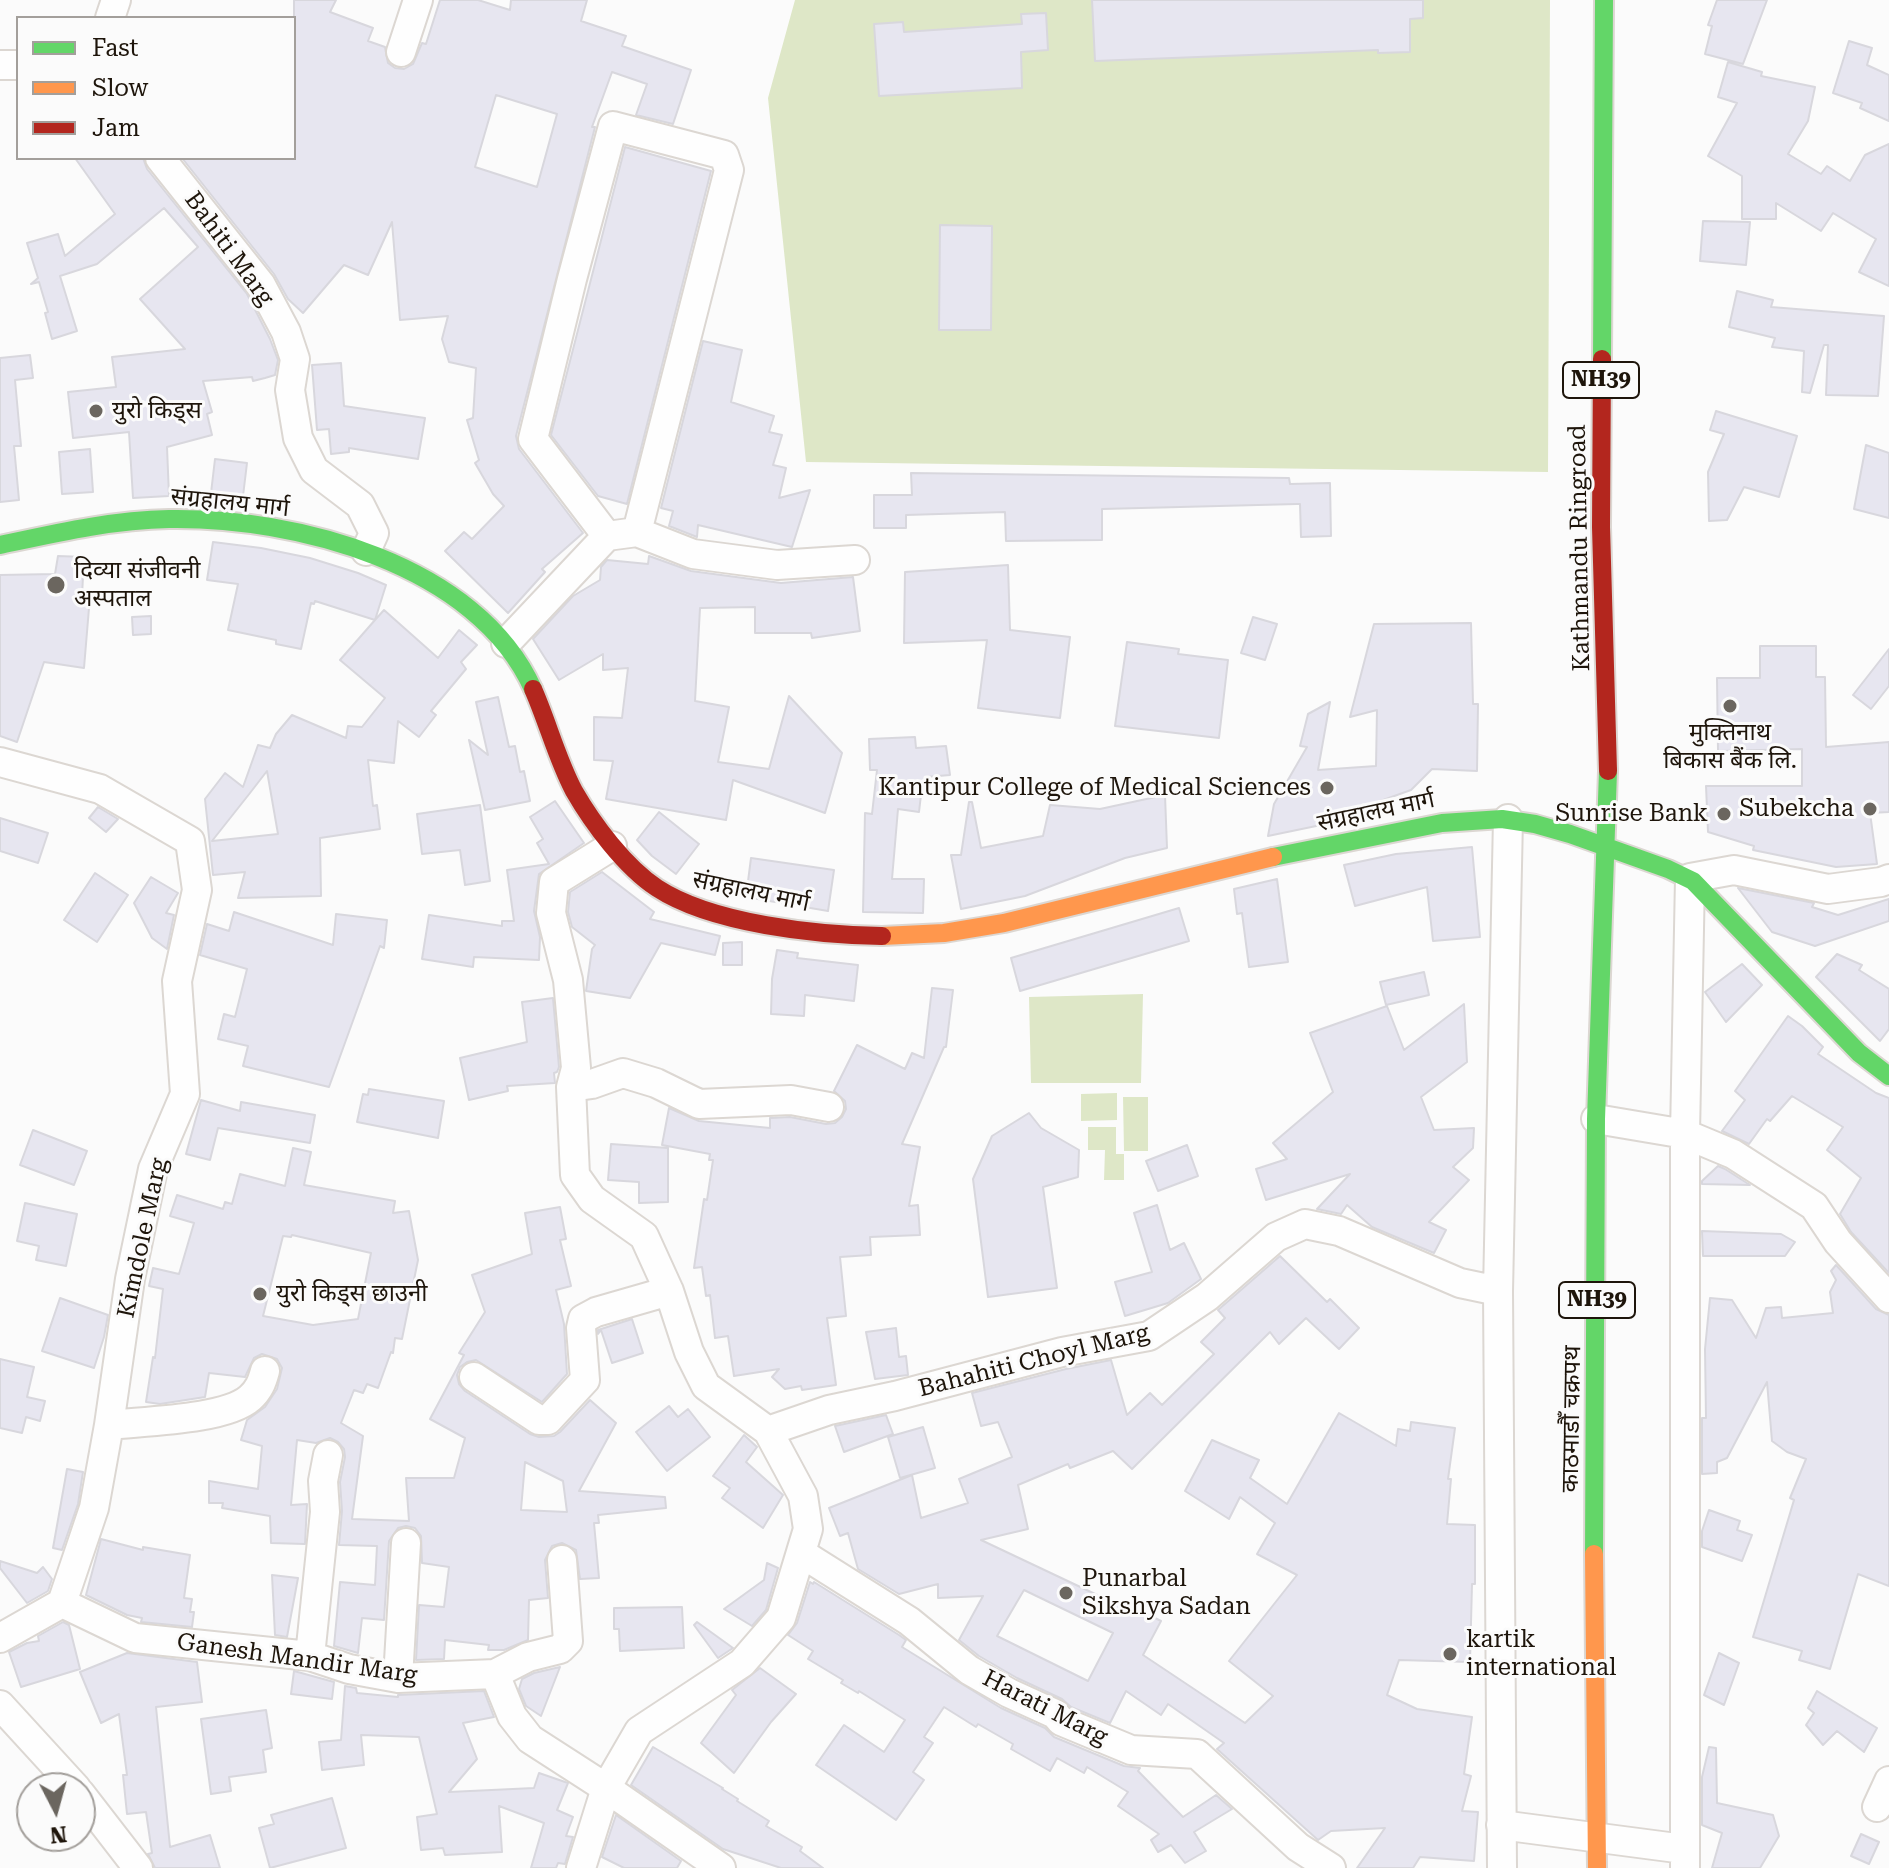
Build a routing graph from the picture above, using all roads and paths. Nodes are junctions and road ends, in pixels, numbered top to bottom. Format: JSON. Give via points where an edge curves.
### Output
{"nodes":[{"id":1,"x":418,"y":0,"type":"edge"},
{"id":2,"x":1604,"y":0,"type":"edge"},
{"id":3,"x":401,"y":52,"type":"dead end"},
{"id":4,"x":162,"y":160,"type":"edge"},
{"id":5,"x":637,"y":532,"type":"junction"},
{"id":6,"x":607,"y":536,"type":"junction"},
{"id":7,"x":0,"y":545,"type":"edge"},
{"id":8,"x":366,"y":551,"type":"junction"},
{"id":9,"x":855,"y":560,"type":"dead end"},
{"id":10,"x":506,"y":643,"type":"junction"},
{"id":11,"x":1608,"y":760,"type":"joint"},
{"id":12,"x":0,"y":762,"type":"edge"},
{"id":13,"x":1508,"y":819,"type":"junction"},
{"id":14,"x":612,"y":846,"type":"junction"},
{"id":15,"x":1605,"y":848,"type":"junction"},
{"id":16,"x":1690,"y":878,"type":"junction"},
{"id":17,"x":1889,"y":879,"type":"edge"},
{"id":18,"x":1889,"y":1076,"type":"edge"},
{"id":19,"x":571,"y":1087,"type":"junction"},
{"id":20,"x":829,"y":1107,"type":"dead end"},
{"id":21,"x":1596,"y":1119,"type":"junction"},
{"id":22,"x":1685,"y":1134,"type":"junction"},
{"id":23,"x":669,"y":1291,"type":"junction"},
{"id":24,"x":1498,"y":1291,"type":"junction"},
{"id":25,"x":1889,"y":1298,"type":"edge"},
{"id":26,"x":265,"y":1371,"type":"dead end"},
{"id":27,"x":474,"y":1377,"type":"dead end"},
{"id":28,"x":109,"y":1425,"type":"junction"},
{"id":29,"x":768,"y":1431,"type":"junction"},
{"id":30,"x":328,"y":1455,"type":"dead end"},
{"id":31,"x":406,"y":1543,"type":"dead end"},
{"id":32,"x":801,"y":1553,"type":"junction"},
{"id":33,"x":562,"y":1560,"type":"dead end"},
{"id":34,"x":62,"y":1603,"type":"junction"},
{"id":35,"x":0,"y":1638,"type":"edge"},
{"id":36,"x":310,"y":1656,"type":"junction"},
{"id":37,"x":495,"y":1674,"type":"junction"},
{"id":38,"x":398,"y":1678,"type":"junction"},
{"id":39,"x":0,"y":1705,"type":"edge"},
{"id":40,"x":61,"y":1772,"type":"edge"},
{"id":41,"x":1889,"y":1781,"type":"edge"},
{"id":42,"x":606,"y":1788,"type":"junction"},
{"id":43,"x":1877,"y":1807,"type":"dead end"},
{"id":44,"x":96,"y":1813,"type":"edge"},
{"id":45,"x":1501,"y":1825,"type":"junction"},
{"id":46,"x":1598,"y":1840,"type":"junction"},
{"id":47,"x":1684,"y":1859,"type":"edge"},
{"id":48,"x":138,"y":1868,"type":"edge"},
{"id":49,"x":581,"y":1868,"type":"edge"},
{"id":50,"x":721,"y":1868,"type":"edge"},
{"id":51,"x":1331,"y":1868,"type":"edge"},
{"id":52,"x":1502,"y":1868,"type":"edge"},
{"id":53,"x":1597,"y":1868,"type":"edge"}],
"edges":[{"from":1,"to":3,"type":"street"},
{"from":2,"to":11,"type":"main road","name":"Kathmandu Ringroad","number":"NH39","via":[[1601,527]]},
{"from":4,"to":8,"type":"street","name":"Bahiti Marg","via":[[244,261],[286,332],[295,359],[290,390],[298,438],[314,470],[360,505],[374,533]]},
{"from":5,"to":6,"type":"street"},
{"from":5,"to":6,"type":"street","via":[[729,170],[724,155],[613,126],[533,439]]},
{"from":5,"to":9,"type":"street","via":[[693,554],[777,565]]},
{"from":6,"to":10,"type":"street"},
{"from":7,"to":8,"type":"main road","name":"संग्रहालय मार्ग","via":[[86,527],[178,519],[233,523]]},
{"from":8,"to":10,"type":"main road","name":"संग्रहालय मार्ग","via":[[425,578]]},
{"from":10,"to":14,"type":"main road","name":"संग्रहालय मार्ग","via":[[523,669],[572,786]]},
{"from":11,"to":15,"type":"main road","name":"काठमाडाैँ चक्रपथ","number":"NH39"},
{"from":12,"to":28,"type":"street","name":"Kimdole Marg","via":[[100,789],[190,841],[197,890],[177,981],[185,1094],[153,1169],[130,1279]]},
{"from":13,"to":14,"type":"main road","name":"संग्रहालय मार्ग","via":[[1458,819],[1049,913],[916,936],[830,932],[712,912],[675,900],[649,883]]},
{"from":13,"to":15,"type":"main road","name":"संग्रहालय मार्ग"},
{"from":13,"to":24,"type":"street"},
{"from":14,"to":19,"type":"street","via":[[554,882],[551,913],[568,980],[576,1068]]},
{"from":15,"to":16,"type":"main road","name":"संग्रहालय मार्ग"},
{"from":15,"to":21,"type":"main road","name":"काठमाडाैँ चक्रपथ","number":"NH39"},
{"from":16,"to":17,"type":"street","via":[[1734,870],[1828,889]]},
{"from":16,"to":18,"type":"main road","via":[[1859,1053]]},
{"from":16,"to":22,"type":"street"},
{"from":19,"to":20,"type":"street","via":[[623,1073],[699,1104],[791,1100]]},
{"from":19,"to":23,"type":"street","via":[[575,1175],[592,1199],[644,1236]]},
{"from":21,"to":22,"type":"street"},
{"from":21,"to":46,"type":"main road","name":"काठमाडाैँ चक्रपथ","number":"NH39","via":[[1593,1650]]},
{"from":22,"to":25,"type":"street","via":[[1733,1154],[1814,1206],[1838,1242]]},
{"from":22,"to":47,"type":"street"},
{"from":23,"to":27,"type":"street","via":[[583,1319],[585,1380],[548,1420],[539,1420]]},
{"from":23,"to":29,"type":"street","via":[[706,1386]]},
{"from":24,"to":29,"type":"street","name":"Bahahiti Choyl Marg","via":[[1460,1283],[1339,1231],[1305,1224],[1276,1237],[1207,1297],[1149,1336],[1062,1352],[829,1410]]},
{"from":24,"to":45,"type":"street"},
{"from":26,"to":28,"type":"street","via":[[249,1400],[219,1413]]},
{"from":28,"to":34,"type":"street","name":"Kimdole Marg","via":[[94,1508]]},
{"from":29,"to":32,"type":"street","via":[[803,1496],[808,1529]]},
{"from":30,"to":36,"type":"street"},
{"from":31,"to":38,"type":"street"},
{"from":32,"to":42,"type":"street","via":[[781,1618],[742,1663],[639,1731]]},
{"from":32,"to":51,"type":"street","name":"Harati Marg","via":[[909,1621],[969,1670],[1061,1721],[1131,1750],[1197,1754],[1298,1847]]},
{"from":33,"to":37,"type":"street","via":[[568,1641]]},
{"from":34,"to":35,"type":"street"},
{"from":34,"to":36,"type":"street","name":"Ganesh Mandir Marg","via":[[135,1638]]},
{"from":36,"to":38,"type":"street","name":"Ganesh Mandir Marg"},
{"from":37,"to":38,"type":"street","name":"Ganesh Mandir Marg"},
{"from":37,"to":42,"type":"street","via":[[512,1716],[530,1739]]},
{"from":39,"to":40,"type":"street"},
{"from":41,"to":43,"type":"street"},
{"from":42,"to":49,"type":"street"},
{"from":42,"to":50,"type":"street"},
{"from":44,"to":48,"type":"street"},
{"from":45,"to":46,"type":"street"},
{"from":45,"to":52,"type":"street"},
{"from":46,"to":47,"type":"street"},
{"from":46,"to":53,"type":"main road","number":"NH39"}]}
